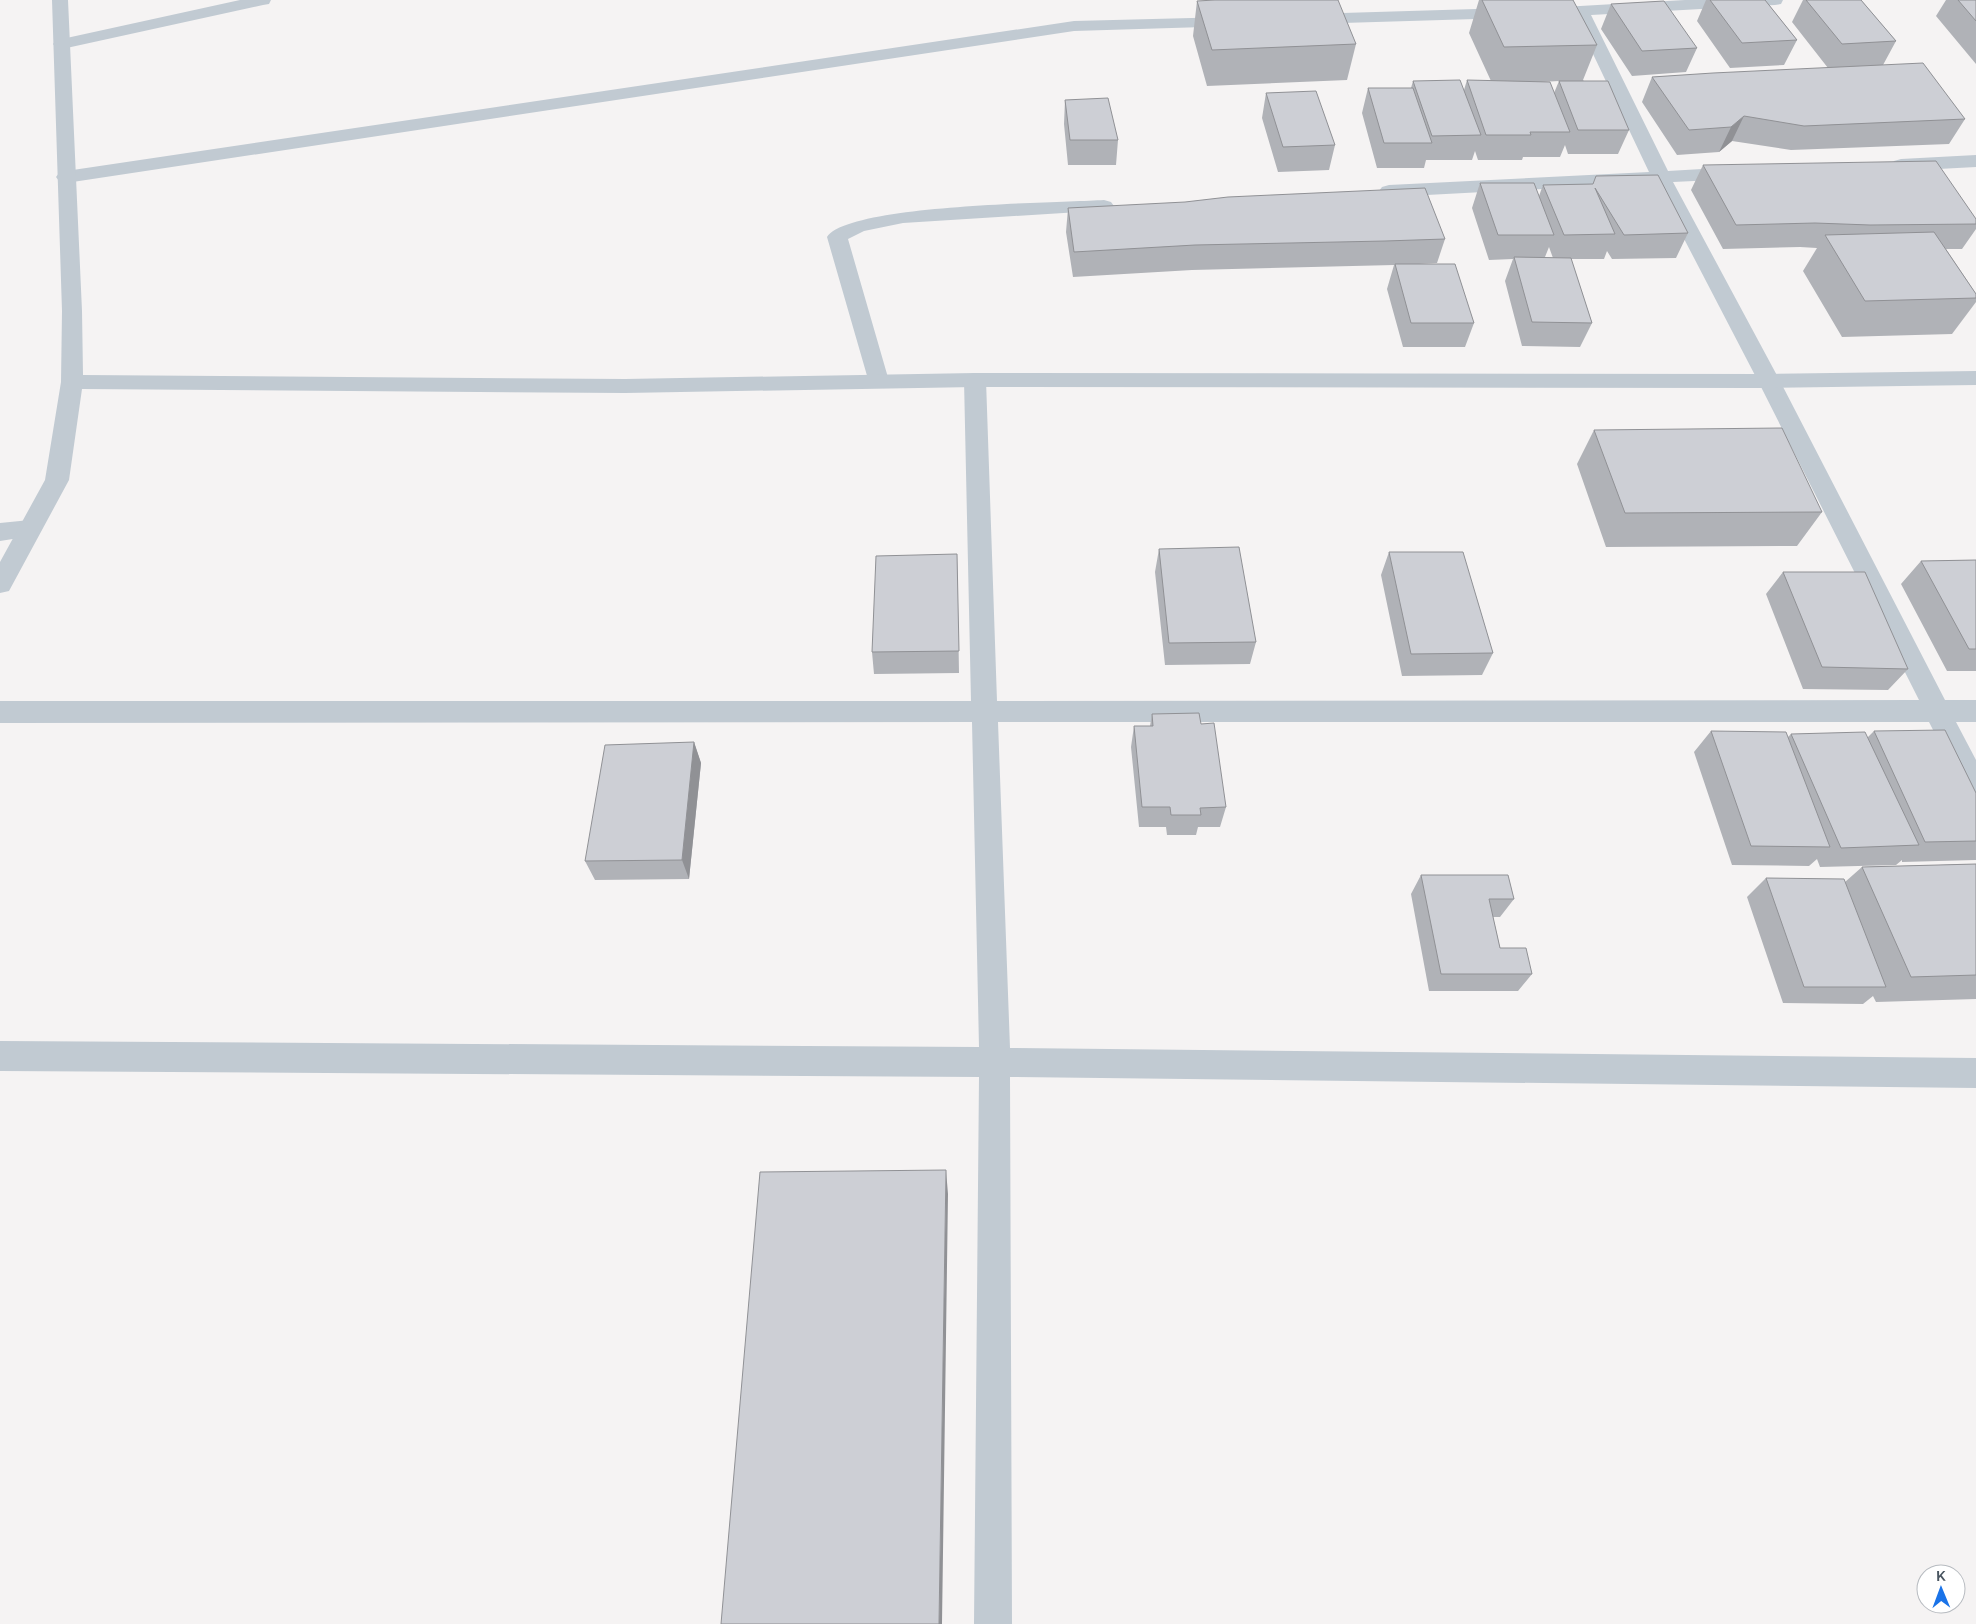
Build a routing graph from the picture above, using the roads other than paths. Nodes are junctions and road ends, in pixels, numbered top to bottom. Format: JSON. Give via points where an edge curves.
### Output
{"nodes":[{"id":1,"x":60,"y":0,"type":"edge"},
{"id":2,"x":263,"y":0,"type":"edge"},
{"id":3,"x":1775,"y":0,"type":"edge"},
{"id":4,"x":1575,"y":6,"type":"edge"},
{"id":5,"x":1292,"y":20,"type":"edge"},
{"id":6,"x":1253,"y":21,"type":"edge"},
{"id":7,"x":62,"y":44,"type":"junction"},
{"id":8,"x":1976,"y":161,"type":"edge"},
{"id":9,"x":1878,"y":166,"type":"edge"},
{"id":10,"x":1759,"y":172,"type":"edge"},
{"id":11,"x":66,"y":177,"type":"junction"},
{"id":12,"x":1661,"y":177,"type":"junction"},
{"id":13,"x":1372,"y":192,"type":"edge"},
{"id":14,"x":1122,"y":205,"type":"edge"},
{"id":15,"x":1976,"y":378,"type":"edge"},
{"id":16,"x":975,"y":380,"type":"junction"},
{"id":17,"x":878,"y":381,"type":"junction"},
{"id":18,"x":1769,"y":381,"type":"junction"},
{"id":19,"x":72,"y":382,"type":"junction"},
{"id":20,"x":30,"y":529,"type":"junction"},
{"id":21,"x":0,"y":532,"type":"edge"},
{"id":22,"x":0,"y":584,"type":"edge"},
{"id":23,"x":984,"y":710,"type":"junction"},
{"id":24,"x":1936,"y":710,"type":"junction"},
{"id":25,"x":1976,"y":711,"type":"edge"},
{"id":26,"x":0,"y":712,"type":"edge"},
{"id":27,"x":1976,"y":788,"type":"edge"},
{"id":28,"x":0,"y":1056,"type":"edge"},
{"id":29,"x":995,"y":1062,"type":"junction"},
{"id":30,"x":1976,"y":1073,"type":"edge"},
{"id":31,"x":993,"y":1624,"type":"edge"}],
"edges":[{"from":1,"to":7,"type":"street"},
{"from":2,"to":7,"type":"street"},
{"from":3,"to":4,"type":"street"},
{"from":4,"to":5,"type":"street"},
{"from":4,"to":12,"type":"street"},
{"from":6,"to":11,"type":"street","via":[[1074,26]]},
{"from":7,"to":11,"type":"street"},
{"from":8,"to":9,"type":"street"},
{"from":10,"to":12,"type":"street"},
{"from":11,"to":19,"type":"street"},
{"from":12,"to":13,"type":"street"},
{"from":12,"to":18,"type":"street"},
{"from":14,"to":17,"type":"street","via":[[903,217],[858,226],[837,237]]},
{"from":15,"to":18,"type":"street"},
{"from":16,"to":17,"type":"street"},
{"from":16,"to":18,"type":"street"},
{"from":16,"to":23,"type":"street"},
{"from":17,"to":19,"type":"street","via":[[625,386]]},
{"from":18,"to":24,"type":"street"},
{"from":19,"to":20,"type":"street","via":[[57,480]]},
{"from":20,"to":21,"type":"street"},
{"from":20,"to":22,"type":"street"},
{"from":23,"to":24,"type":"street"},
{"from":23,"to":26,"type":"street"},
{"from":23,"to":29,"type":"street"},
{"from":24,"to":25,"type":"street"},
{"from":24,"to":27,"type":"street"},
{"from":28,"to":29,"type":"street"},
{"from":29,"to":30,"type":"street"},
{"from":29,"to":31,"type":"street"}]}
